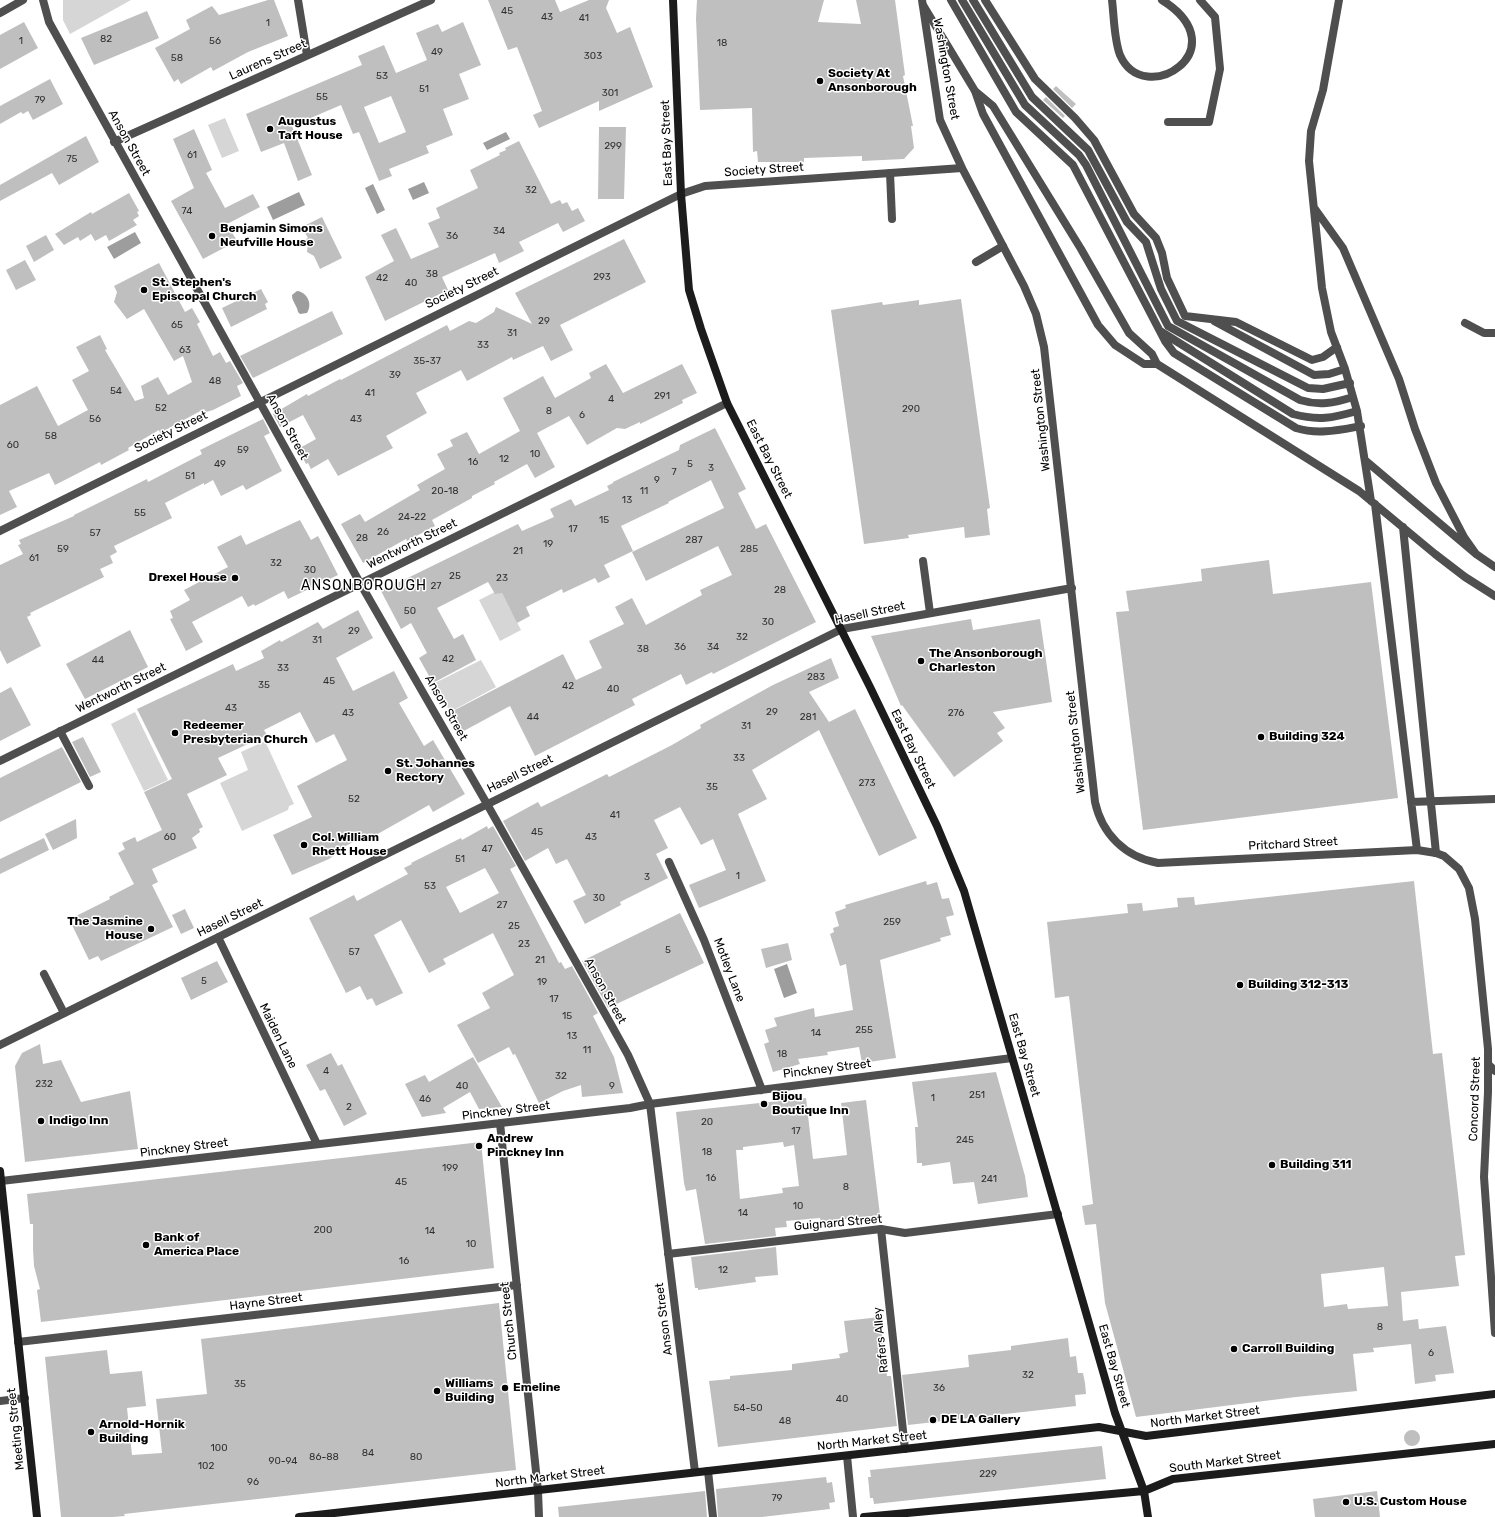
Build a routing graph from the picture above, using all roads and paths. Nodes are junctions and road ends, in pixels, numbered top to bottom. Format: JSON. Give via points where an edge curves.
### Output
{"nodes":[{"id":1,"x":23,"y":0,"type":"edge"},
{"id":2,"x":43,"y":0,"type":"edge"},
{"id":3,"x":298,"y":0,"type":"edge"},
{"id":4,"x":431,"y":0,"type":"edge"},
{"id":5,"x":673,"y":0,"type":"edge"},
{"id":6,"x":951,"y":0,"type":"edge"},
{"id":7,"x":962,"y":0,"type":"edge"},
{"id":8,"x":973,"y":0,"type":"edge"},
{"id":9,"x":985,"y":0,"type":"edge"},
{"id":10,"x":1112,"y":0,"type":"edge"},
{"id":11,"x":1162,"y":0,"type":"edge"},
{"id":12,"x":1200,"y":0,"type":"edge"},
{"id":13,"x":1339,"y":0,"type":"edge"},
{"id":14,"x":922,"y":2,"type":"edge"},
{"id":15,"x":0,"y":13,"type":"edge"},
{"id":16,"x":307,"y":55,"type":"junction"},
{"id":17,"x":975,"y":91,"type":"junction"},
{"id":18,"x":1168,"y":122,"type":"dead end"},
{"id":19,"x":114,"y":142,"type":"junction"},
{"id":20,"x":962,"y":168,"type":"junction"},
{"id":21,"x":890,"y":173,"type":"junction"},
{"id":22,"x":681,"y":194,"type":"junction"},
{"id":23,"x":1314,"y":207,"type":"junction"},
{"id":24,"x":892,"y":219,"type":"dead end"},
{"id":25,"x":1003,"y":246,"type":"junction"},
{"id":26,"x":976,"y":262,"type":"dead end"},
{"id":27,"x":1210,"y":319,"type":"junction"},
{"id":28,"x":1465,"y":323,"type":"dead end"},
{"id":29,"x":1160,"y":330,"type":"junction"},
{"id":30,"x":1495,"y":333,"type":"edge"},
{"id":31,"x":1337,"y":346,"type":"junction"},
{"id":32,"x":1157,"y":364,"type":"junction"},
{"id":33,"x":1345,"y":369,"type":"junction"},
{"id":34,"x":1350,"y":383,"type":"junction"},
{"id":35,"x":1353,"y":397,"type":"junction"},
{"id":36,"x":259,"y":401,"type":"junction"},
{"id":37,"x":728,"y":403,"type":"junction"},
{"id":38,"x":1357,"y":411,"type":"junction"},
{"id":39,"x":1361,"y":426,"type":"junction"},
{"id":40,"x":1366,"y":461,"type":"junction"},
{"id":41,"x":1373,"y":502,"type":"junction"},
{"id":42,"x":1403,"y":527,"type":"junction"},
{"id":43,"x":0,"y":531,"type":"edge"},
{"id":44,"x":1476,"y":554,"type":"junction"},
{"id":45,"x":923,"y":562,"type":"dead end"},
{"id":46,"x":1495,"y":567,"type":"edge"},
{"id":47,"x":360,"y":583,"type":"junction"},
{"id":48,"x":1072,"y":588,"type":"junction"},
{"id":49,"x":1495,"y":596,"type":"edge"},
{"id":50,"x":930,"y":613,"type":"junction"},
{"id":51,"x":842,"y":629,"type":"junction"},
{"id":52,"x":60,"y":731,"type":"junction"},
{"id":53,"x":0,"y":761,"type":"edge"},
{"id":54,"x":90,"y":786,"type":"dead end"},
{"id":55,"x":1495,"y":799,"type":"edge"},
{"id":56,"x":1431,"y":801,"type":"junction"},
{"id":57,"x":1411,"y":802,"type":"junction"},
{"id":58,"x":487,"y":804,"type":"junction"},
{"id":59,"x":1125,"y":850,"type":"joint"},
{"id":60,"x":1417,"y":850,"type":"junction"},
{"id":61,"x":1436,"y":853,"type":"junction"},
{"id":62,"x":669,"y":862,"type":"dead end"},
{"id":63,"x":1460,"y":870,"type":"joint"},
{"id":64,"x":218,"y":937,"type":"junction"},
{"id":65,"x":44,"y":974,"type":"dead end"},
{"id":66,"x":64,"y":1013,"type":"junction"},
{"id":67,"x":0,"y":1045,"type":"edge"},
{"id":68,"x":1492,"y":1049,"type":"edge"},
{"id":69,"x":1012,"y":1058,"type":"junction"},
{"id":70,"x":1489,"y":1065,"type":"junction"},
{"id":71,"x":1495,"y":1072,"type":"edge"},
{"id":72,"x":762,"y":1090,"type":"junction"},
{"id":73,"x":650,"y":1104,"type":"junction"},
{"id":74,"x":500,"y":1124,"type":"junction"},
{"id":75,"x":317,"y":1144,"type":"junction"},
{"id":76,"x":0,"y":1171,"type":"edge"},
{"id":77,"x":1,"y":1181,"type":"junction"},
{"id":78,"x":1058,"y":1214,"type":"junction"},
{"id":79,"x":881,"y":1229,"type":"junction"},
{"id":80,"x":668,"y":1254,"type":"junction"},
{"id":81,"x":517,"y":1285,"type":"junction"},
{"id":82,"x":1495,"y":1333,"type":"edge"},
{"id":83,"x":18,"y":1342,"type":"junction"},
{"id":84,"x":1495,"y":1394,"type":"edge"},
{"id":85,"x":25,"y":1398,"type":"junction"},
{"id":86,"x":0,"y":1401,"type":"edge"},
{"id":87,"x":1121,"y":1432,"type":"junction"},
{"id":88,"x":1495,"y":1444,"type":"edge"},
{"id":89,"x":905,"y":1449,"type":"junction"},
{"id":90,"x":847,"y":1456,"type":"junction"},
{"id":91,"x":708,"y":1471,"type":"junction"},
{"id":92,"x":695,"y":1472,"type":"junction"},
{"id":93,"x":538,"y":1491,"type":"junction"},
{"id":94,"x":1144,"y":1491,"type":"junction"},
{"id":95,"x":37,"y":1517,"type":"edge"},
{"id":96,"x":299,"y":1517,"type":"edge"},
{"id":97,"x":539,"y":1517,"type":"edge"},
{"id":98,"x":713,"y":1517,"type":"edge"},
{"id":99,"x":853,"y":1517,"type":"edge"},
{"id":100,"x":864,"y":1517,"type":"edge"},
{"id":101,"x":1148,"y":1517,"type":"edge"}],
"edges":[{"from":1,"to":15,"type":"street"},
{"from":2,"to":19,"type":"street","name":"Anson Street","via":[[49,22]]},
{"from":3,"to":16,"type":"street"},
{"from":4,"to":16,"type":"street","name":"Laurens Street"},
{"from":5,"to":22,"type":"street","name":"East Bay Street"},
{"from":6,"to":29,"type":"street","via":[[1016,112],[1073,165]]},
{"from":7,"to":35,"type":"street","via":[[1025,105],[1079,155],[1086,165],[1168,326],[1300,400],[1332,404]]},
{"from":8,"to":34,"type":"street","via":[[1032,97],[1088,150],[1127,222],[1146,242],[1161,289],[1177,321],[1308,388],[1324,389]]},
{"from":9,"to":27,"type":"street","via":[[1035,78],[1094,140],[1134,214],[1156,238],[1167,278],[1185,316]]},
{"from":10,"to":11,"type":"street","via":[[1120,56],[1131,68],[1144,76],[1163,76],[1178,68],[1187,58],[1192,38],[1191,30],[1183,17],[1174,7]]},
{"from":12,"to":18,"type":"street","via":[[1215,17],[1220,69],[1209,122]]},
{"from":13,"to":23,"type":"street","via":[[1323,90],[1311,131],[1309,160]]},
{"from":14,"to":17,"type":"street"},
{"from":14,"to":20,"type":"street","name":"Washington Street","via":[[940,120]]},
{"from":16,"to":19,"type":"street","name":"Laurens Street"},
{"from":17,"to":32,"type":"street","via":[[993,106],[1129,332],[1152,354]]},
{"from":17,"to":32,"type":"street","via":[[983,114],[1098,325],[1115,345],[1127,353],[1144,364]]},
{"from":19,"to":36,"type":"street","name":"Anson Street"},
{"from":20,"to":21,"type":"street","name":"Society Street"},
{"from":20,"to":25,"type":"street","name":"Washington Street"},
{"from":21,"to":22,"type":"street","name":"Society Street","via":[[705,186]]},
{"from":21,"to":24,"type":"street"},
{"from":22,"to":36,"type":"street","name":"Society Street"},
{"from":22,"to":37,"type":"street","name":"East Bay Street","via":[[689,290]]},
{"from":23,"to":31,"type":"street","via":[[1322,288],[1331,332]]},
{"from":23,"to":44,"type":"street","via":[[1343,248],[1399,380],[1436,483],[1464,537]]},
{"from":25,"to":26,"type":"street"},
{"from":25,"to":48,"type":"street","name":"Washington Street","via":[[1036,314],[1044,347]]},
{"from":27,"to":31,"type":"street","via":[[1236,322],[1312,360],[1323,357]]},
{"from":27,"to":33,"type":"street","via":[[1314,375]]},
{"from":28,"to":30,"type":"street","via":[[1484,333]]},
{"from":29,"to":38,"type":"street","via":[[1293,414],[1309,419],[1334,417]]},
{"from":29,"to":39,"type":"street","via":[[1174,353],[1296,428],[1326,432]]},
{"from":31,"to":33,"type":"street"},
{"from":32,"to":41,"type":"street"},
{"from":33,"to":34,"type":"street"},
{"from":34,"to":35,"type":"street"},
{"from":35,"to":38,"type":"street"},
{"from":36,"to":43,"type":"street","name":"Society Street"},
{"from":36,"to":47,"type":"street","name":"Anson Street"},
{"from":37,"to":47,"type":"street","name":"Wentworth Street"},
{"from":37,"to":51,"type":"street","name":"East Bay Street"},
{"from":38,"to":39,"type":"street"},
{"from":39,"to":40,"type":"street"},
{"from":40,"to":41,"type":"street"},
{"from":40,"to":44,"type":"street"},
{"from":41,"to":42,"type":"street"},
{"from":41,"to":57,"type":"street"},
{"from":42,"to":49,"type":"street","via":[[1465,577]]},
{"from":42,"to":56,"type":"street"},
{"from":44,"to":46,"type":"street"},
{"from":45,"to":50,"type":"street"},
{"from":47,"to":52,"type":"street","name":"Wentworth Street"},
{"from":47,"to":58,"type":"street","name":"Anson Street"},
{"from":48,"to":50,"type":"street","name":"Hasell Street"},
{"from":48,"to":59,"type":"street","name":"Washington Street","via":[[1094,802],[1097,814],[1108,834]]},
{"from":50,"to":51,"type":"street","name":"Hasell Street"},
{"from":51,"to":58,"type":"street","name":"Hasell Street"},
{"from":51,"to":69,"type":"street","name":"East Bay Street","via":[[937,826],[964,891]]},
{"from":52,"to":53,"type":"street","name":"Wentworth Street"},
{"from":52,"to":54,"type":"street"},
{"from":55,"to":56,"type":"street"},
{"from":56,"to":57,"type":"street"},
{"from":56,"to":61,"type":"street"},
{"from":57,"to":60,"type":"street"},
{"from":58,"to":64,"type":"street","name":"Hasell Street"},
{"from":58,"to":73,"type":"street","name":"Anson Street","via":[[628,1055]]},
{"from":59,"to":60,"type":"street","name":"Pritchard Street","via":[[1146,861],[1158,863]]},
{"from":60,"to":61,"type":"street","name":"Pritchard Street"},
{"from":61,"to":63,"type":"street","name":"Pritchard Street","via":[[1453,862]]},
{"from":62,"to":72,"type":"street","name":"Motley Lane","via":[[704,940]]},
{"from":63,"to":68,"type":"street","name":"Concord Street","via":[[1469,888],[1475,918]]},
{"from":64,"to":66,"type":"street","name":"Hasell Street"},
{"from":64,"to":75,"type":"street","name":"Maiden Lane"},
{"from":65,"to":66,"type":"street"},
{"from":66,"to":67,"type":"street","name":"Hasell Street"},
{"from":68,"to":70,"type":"street","name":"Concord Street"},
{"from":69,"to":72,"type":"street","name":"Pinckney Street"},
{"from":69,"to":78,"type":"street","name":"East Bay Street"},
{"from":70,"to":71,"type":"street"},
{"from":70,"to":82,"type":"street","name":"Concord Street","via":[[1484,1177]]},
{"from":72,"to":73,"type":"street","name":"Pinckney Street"},
{"from":73,"to":74,"type":"street","name":"Pinckney Street"},
{"from":73,"to":80,"type":"street","name":"Anson Street"},
{"from":74,"to":75,"type":"street","name":"Pinckney Street"},
{"from":74,"to":81,"type":"street","name":"Church Street"},
{"from":75,"to":77,"type":"street","name":"Pinckney Street"},
{"from":76,"to":77,"type":"street","name":"Meeting Street"},
{"from":77,"to":83,"type":"street","name":"Meeting Street"},
{"from":78,"to":79,"type":"street","name":"Guignard Street","via":[[905,1233]]},
{"from":78,"to":87,"type":"street","name":"East Bay Street"},
{"from":79,"to":80,"type":"street","name":"Guignard Street"},
{"from":79,"to":89,"type":"street","name":"Rafers Alley"},
{"from":80,"to":92,"type":"street","name":"Anson Street"},
{"from":81,"to":83,"type":"street","name":"Hayne Street"},
{"from":81,"to":93,"type":"street","name":"Church Street"},
{"from":83,"to":85,"type":"street","name":"Meeting Street"},
{"from":84,"to":87,"type":"street","name":"North Market Street","via":[[1146,1436]]},
{"from":85,"to":86,"type":"street"},
{"from":85,"to":95,"type":"street","name":"Meeting Street"},
{"from":87,"to":89,"type":"street","name":"North Market Street","via":[[1099,1428]]},
{"from":87,"to":94,"type":"street","name":"East Bay Street"},
{"from":88,"to":94,"type":"street","name":"South Market Street","via":[[1173,1479]]},
{"from":89,"to":90,"type":"street","name":"North Market Street"},
{"from":90,"to":91,"type":"street","name":"North Market Street"},
{"from":90,"to":99,"type":"street"},
{"from":91,"to":92,"type":"street","name":"North Market Street"},
{"from":91,"to":98,"type":"street"},
{"from":92,"to":93,"type":"street","name":"North Market Street"},
{"from":93,"to":96,"type":"street","name":"North Market Street"},
{"from":93,"to":97,"type":"street","name":"Church Street"},
{"from":94,"to":100,"type":"street","name":"South Market Street"},
{"from":94,"to":101,"type":"street","name":"East Bay Street"}]}
